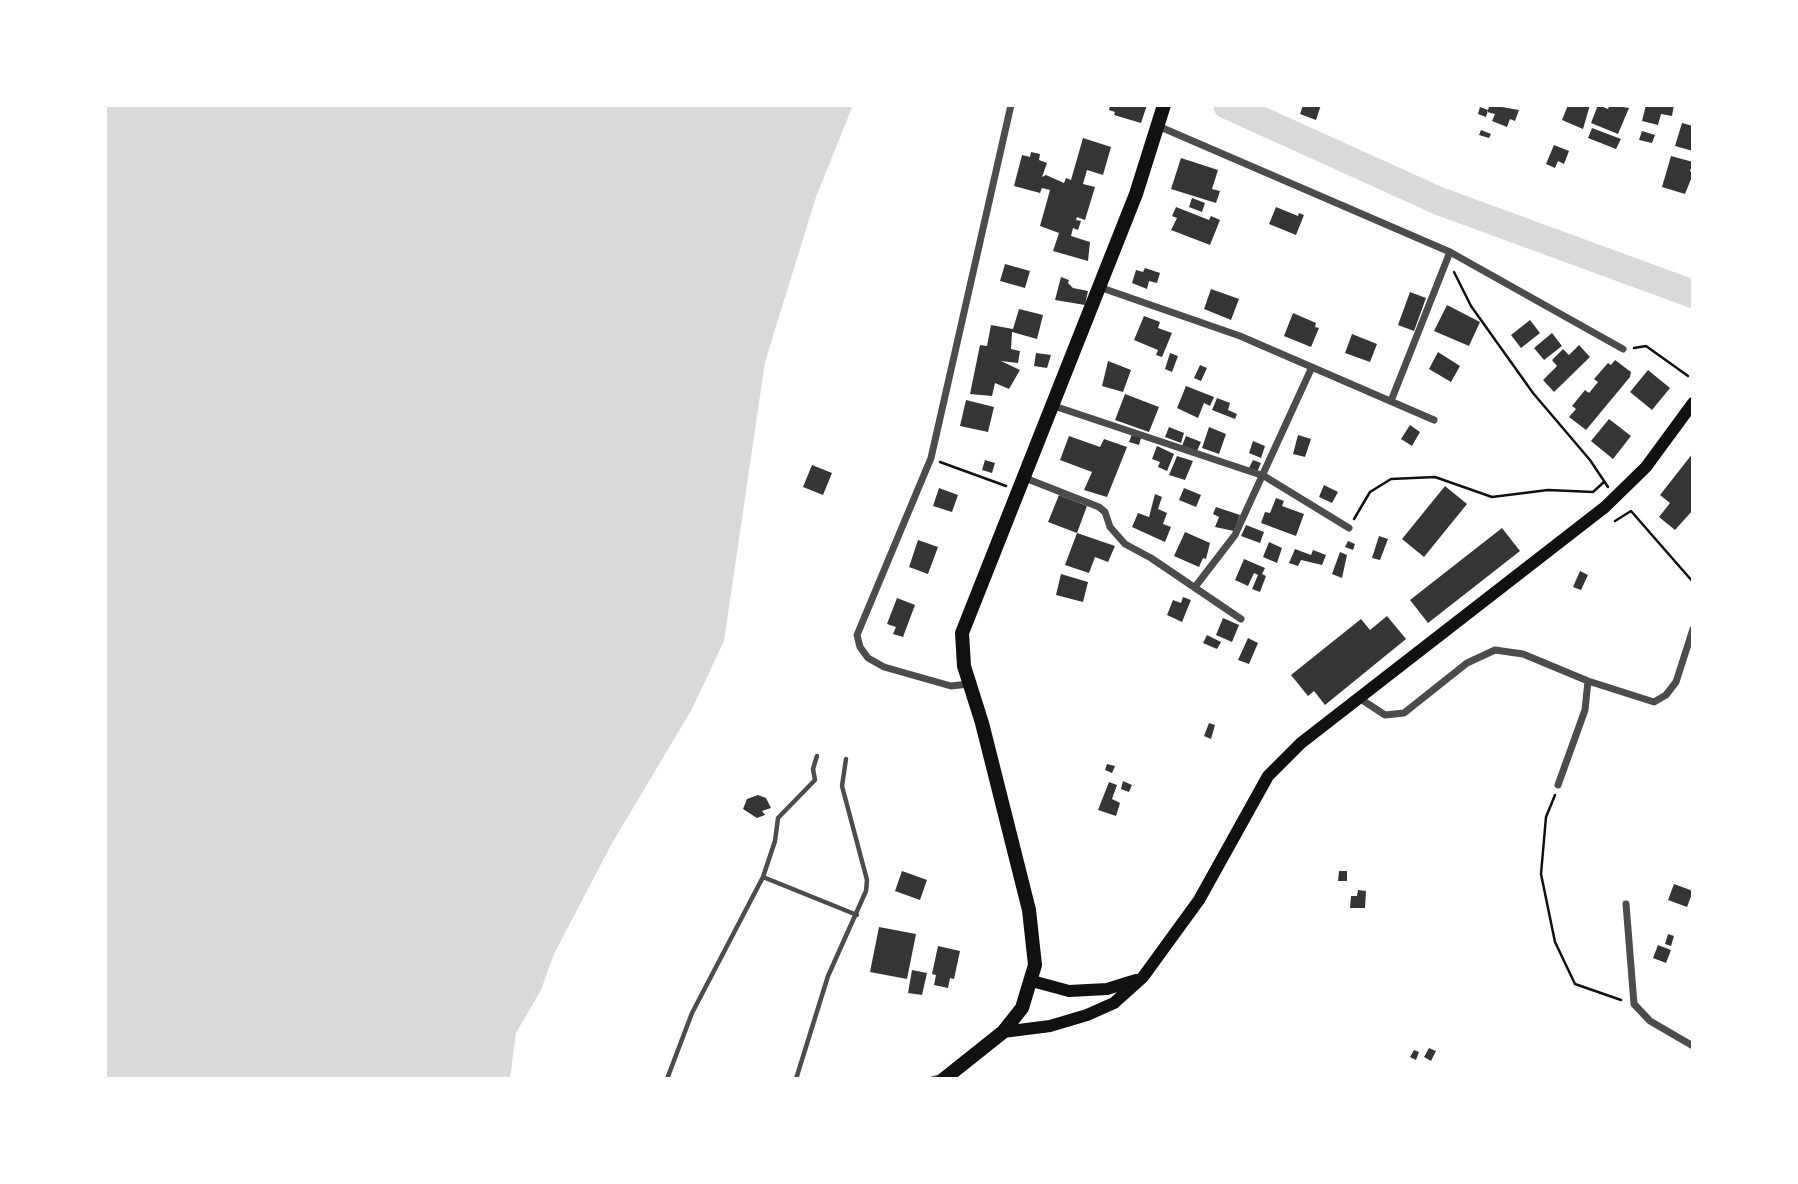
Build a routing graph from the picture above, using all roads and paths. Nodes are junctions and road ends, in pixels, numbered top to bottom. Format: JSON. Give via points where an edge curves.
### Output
{"nodes":[{"id":1,"x":1011,"y":105,"type":"edge"},
{"id":2,"x":1164,"y":105,"type":"edge"},
{"id":3,"x":1158,"y":125,"type":"junction"},
{"id":4,"x":1450,"y":252,"type":"junction"},
{"id":5,"x":1445,"y":267,"type":"junction"},
{"id":6,"x":1099,"y":287,"type":"junction"},
{"id":7,"x":1623,"y":349,"type":"joint"},
{"id":8,"x":1312,"y":367,"type":"junction"},
{"id":9,"x":1688,"y":376,"type":"dead end"},
{"id":10,"x":1391,"y":401,"type":"junction"},
{"id":11,"x":1693,"y":403,"type":"edge"},
{"id":12,"x":1054,"y":406,"type":"junction"},
{"id":13,"x":1434,"y":420,"type":"dead end"},
{"id":14,"x":930,"y":458,"type":"junction"},
{"id":15,"x":1264,"y":476,"type":"junction"},
{"id":16,"x":1604,"y":482,"type":"junction"},
{"id":17,"x":1023,"y":485,"type":"junction"},
{"id":18,"x":1615,"y":493,"type":"junction"},
{"id":19,"x":1615,"y":521,"type":"dead end"},
{"id":20,"x":1349,"y":528,"type":"joint"},
{"id":21,"x":1693,"y":582,"type":"edge"},
{"id":22,"x":1195,"y":587,"type":"junction"},
{"id":23,"x":1241,"y":619,"type":"dead end"},
{"id":24,"x":1693,"y":629,"type":"edge"},
{"id":25,"x":1588,"y":681,"type":"junction"},
{"id":26,"x":970,"y":684,"type":"junction"},
{"id":27,"x":1359,"y":698,"type":"junction"},
{"id":28,"x":817,"y":756,"type":"dead end"},
{"id":29,"x":846,"y":759,"type":"dead end"},
{"id":30,"x":1558,"y":785,"type":"joint"},
{"id":31,"x":763,"y":877,"type":"junction"},
{"id":32,"x":1626,"y":904,"type":"dead end"},
{"id":33,"x":857,"y":915,"type":"junction"},
{"id":34,"x":1143,"y":977,"type":"junction"},
{"id":35,"x":1032,"y":981,"type":"junction"},
{"id":36,"x":1634,"y":1004,"type":"junction"},
{"id":37,"x":1003,"y":1032,"type":"junction"},
{"id":38,"x":1693,"y":1046,"type":"edge"},
{"id":39,"x":947,"y":1077,"type":"edge"},
{"id":40,"x":667,"y":1079,"type":"edge"},
{"id":41,"x":796,"y":1079,"type":"edge"},
{"id":42,"x":931,"y":1079,"type":"edge"}],
"edges":[{"from":1,"to":14,"type":"street"},
{"from":2,"to":3,"type":"main road"},
{"from":3,"to":4,"type":"street"},
{"from":3,"to":6,"type":"main road"},
{"from":4,"to":5,"type":"street"},
{"from":4,"to":7,"type":"street"},
{"from":5,"to":10,"type":"street"},
{"from":5,"to":16,"type":"path","via":[[1456,274],[1471,306]]},
{"from":6,"to":8,"type":"street","via":[[1240,336]]},
{"from":6,"to":12,"type":"main road"},
{"from":7,"to":9,"type":"path","via":[[1646,346]]},
{"from":8,"to":10,"type":"street"},
{"from":8,"to":15,"type":"street"},
{"from":10,"to":13,"type":"street"},
{"from":11,"to":18,"type":"main road","via":[[1672,436]]},
{"from":12,"to":15,"type":"street"},
{"from":12,"to":17,"type":"main road"},
{"from":14,"to":17,"type":"path"},
{"from":14,"to":26,"type":"street","via":[[857,635],[868,658],[884,667],[951,686]]},
{"from":15,"to":20,"type":"street"},
{"from":15,"to":22,"type":"street","via":[[1235,535]]},
{"from":16,"to":18,"type":"path"},
{"from":16,"to":20,"type":"path","via":[[1593,492],[1548,490],[1492,497],[1435,477],[1391,479],[1370,492]]},
{"from":17,"to":22,"type":"street","via":[[1105,512],[1110,527],[1125,544]]},
{"from":17,"to":26,"type":"main road","via":[[962,633]]},
{"from":18,"to":27,"type":"main road"},
{"from":19,"to":21,"type":"path","via":[[1631,511]]},
{"from":22,"to":23,"type":"street"},
{"from":24,"to":25,"type":"street","via":[[1676,682],[1661,699],[1648,701]]},
{"from":25,"to":27,"type":"street","via":[[1523,654],[1495,650],[1467,663],[1404,713],[1385,715]]},
{"from":25,"to":30,"type":"street","via":[[1584,710]]},
{"from":26,"to":35,"type":"main road","via":[[1029,910],[1035,945]]},
{"from":27,"to":34,"type":"main road","via":[[1301,743],[1268,776],[1199,900]]},
{"from":28,"to":31,"type":"lane","via":[[815,779],[778,818]]},
{"from":29,"to":33,"type":"lane","via":[[842,786],[867,880]]},
{"from":30,"to":36,"type":"path","via":[[1546,817],[1541,874],[1555,942],[1575,984]]},
{"from":31,"to":33,"type":"lane"},
{"from":31,"to":40,"type":"lane","via":[[692,1013]]},
{"from":32,"to":36,"type":"street"},
{"from":33,"to":41,"type":"lane","via":[[828,976]]},
{"from":34,"to":35,"type":"main road","via":[[1107,989],[1069,990]]},
{"from":34,"to":37,"type":"main road","via":[[1114,1003],[1087,1015]]},
{"from":35,"to":37,"type":"main road","via":[[1022,1008]]},
{"from":36,"to":38,"type":"street","via":[[1650,1020]]},
{"from":37,"to":39,"type":"main road"},
{"from":39,"to":42,"type":"lane"}]}
